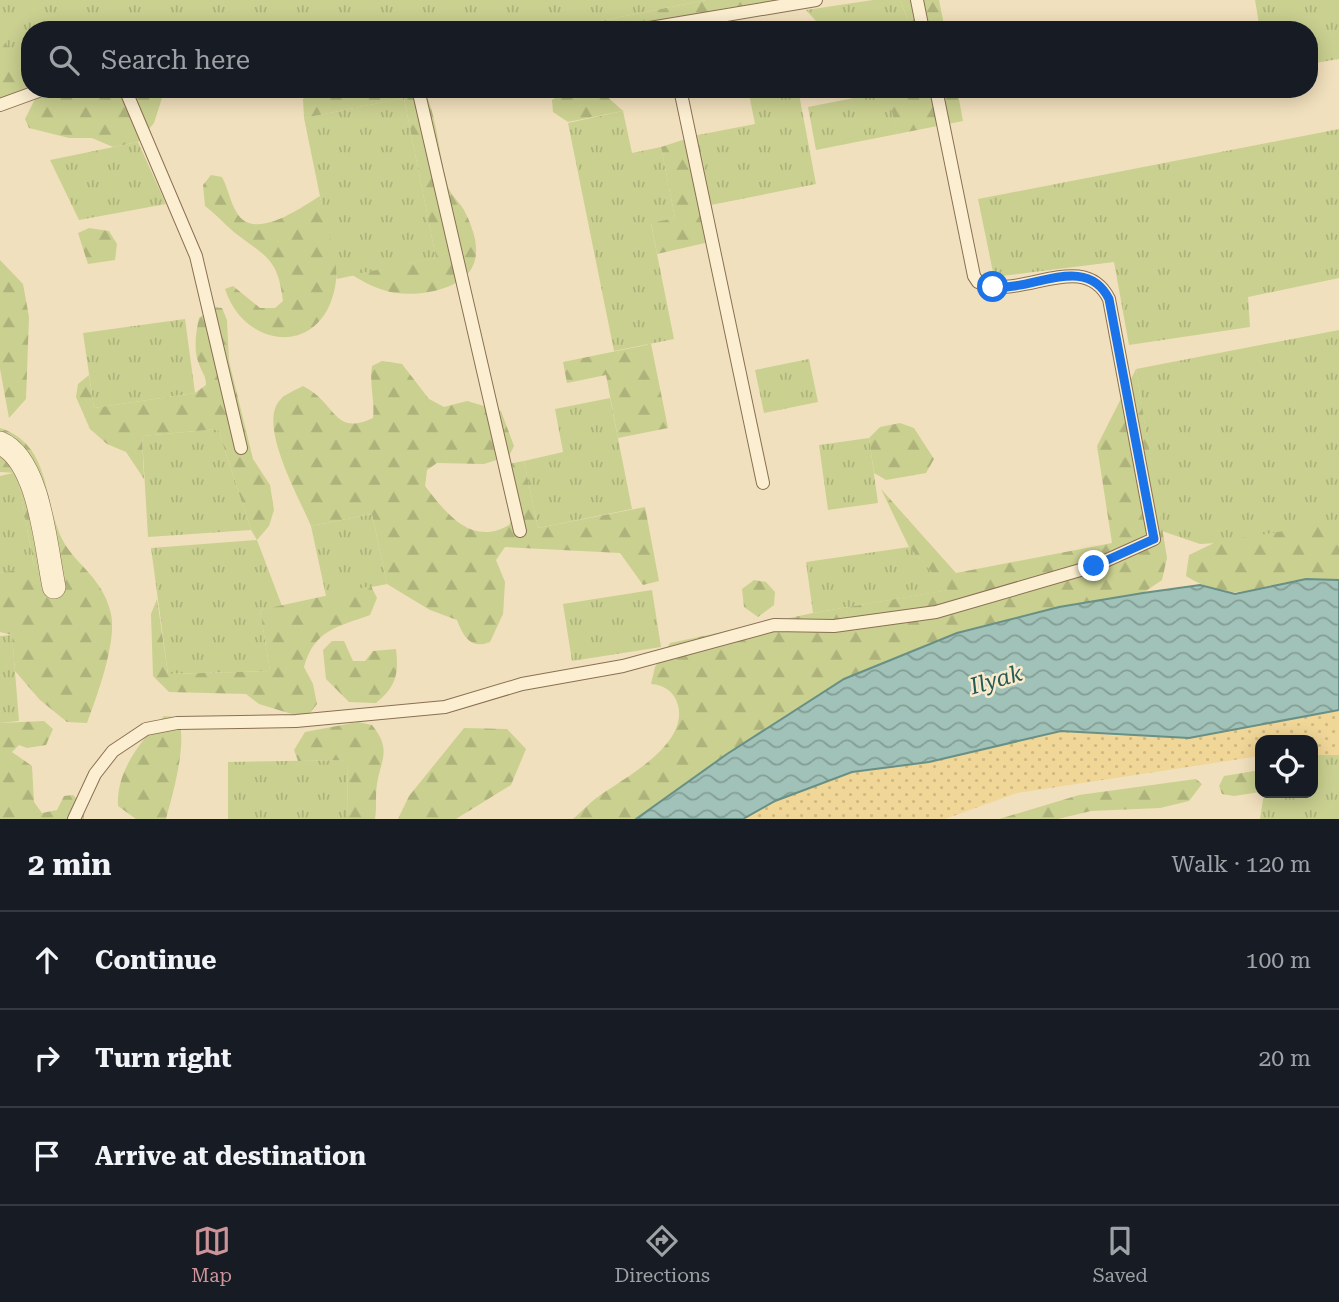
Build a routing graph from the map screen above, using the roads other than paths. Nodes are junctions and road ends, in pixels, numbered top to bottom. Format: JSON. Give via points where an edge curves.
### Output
{"nodes":[{"id":1,"x":816,"y":0,"type":"edge"},
{"id":2,"x":917,"y":0,"type":"edge"},
{"id":3,"x":700,"y":21,"type":"edge"},
{"id":4,"x":921,"y":21,"type":"edge"},
{"id":5,"x":21,"y":97,"type":"edge"},
{"id":6,"x":129,"y":98,"type":"edge"},
{"id":7,"x":420,"y":98,"type":"edge"},
{"id":8,"x":682,"y":98,"type":"edge"},
{"id":9,"x":938,"y":98,"type":"edge"},
{"id":10,"x":0,"y":105,"type":"edge"},
{"id":11,"x":0,"y":443,"type":"edge"},
{"id":12,"x":241,"y":448,"type":"dead end"},
{"id":13,"x":763,"y":483,"type":"dead end"},
{"id":14,"x":520,"y":531,"type":"dead end"},
{"id":15,"x":54,"y":587,"type":"dead end"},
{"id":16,"x":74,"y":819,"type":"edge"}],
"edges":[{"from":1,"to":3,"type":"lane"},
{"from":2,"to":4,"type":"lane"},
{"from":5,"to":10,"type":"lane"},
{"from":6,"to":12,"type":"lane","via":[[196,256]]},
{"from":7,"to":14,"type":"lane"},
{"from":8,"to":13,"type":"lane"},
{"from":9,"to":16,"type":"lane","via":[[978,282],[1001,288],[1076,275],[1102,284],[1109,299],[1154,539],[1094,566],[936,612],[834,626],[774,625],[623,666],[522,684],[445,707],[296,721],[177,723],[146,729],[113,751],[95,774]]},
{"from":11,"to":15,"type":"street","via":[[19,459],[34,488]]}]}
